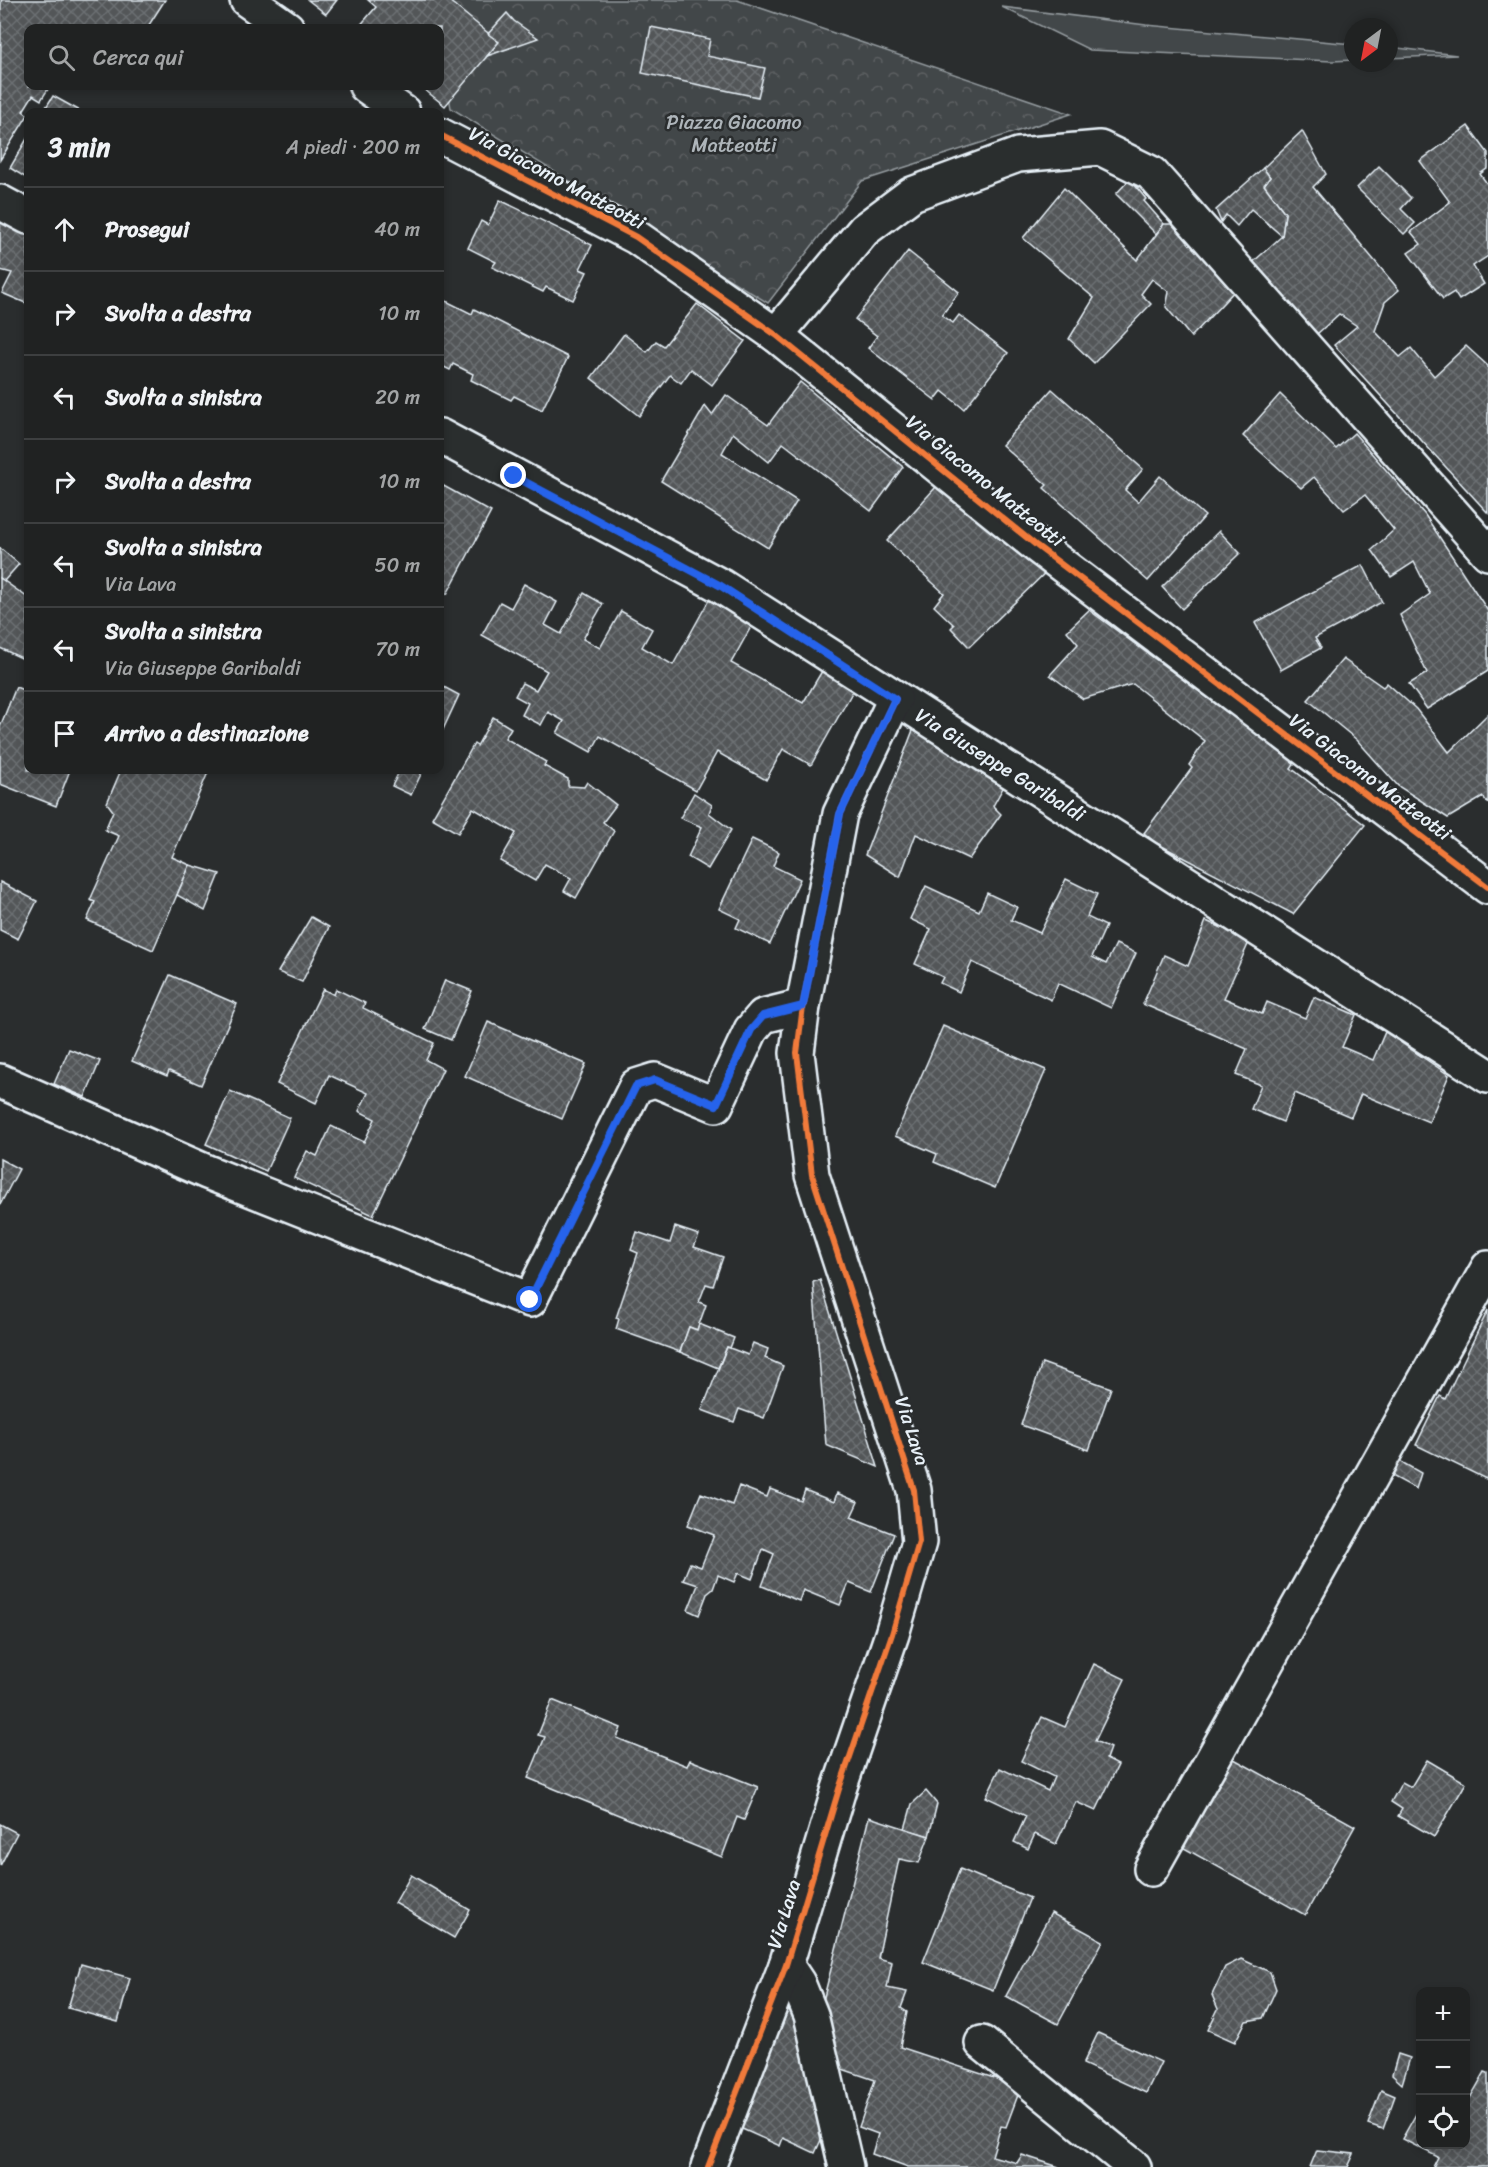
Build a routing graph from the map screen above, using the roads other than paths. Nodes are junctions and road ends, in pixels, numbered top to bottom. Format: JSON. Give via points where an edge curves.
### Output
{"nodes":[{"id":1,"x":248,"y":0,"type":"edge"},
{"id":2,"x":281,"y":24,"type":"edge"},
{"id":3,"x":372,"y":90,"type":"edge"},
{"id":4,"x":397,"y":108,"type":"edge"},
{"id":5,"x":444,"y":137,"type":"edge"},
{"id":6,"x":0,"y":202,"type":"edge"},
{"id":7,"x":24,"y":215,"type":"edge"},
{"id":8,"x":776,"y":334,"type":"junction"},
{"id":9,"x":444,"y":438,"type":"edge"},
{"id":10,"x":1488,"y":553,"type":"edge"},
{"id":11,"x":895,"y":699,"type":"junction"},
{"id":12,"x":1488,"y":887,"type":"edge"},
{"id":13,"x":803,"y":1006,"type":"junction"},
{"id":14,"x":1488,"y":1076,"type":"edge"},
{"id":15,"x":0,"y":1081,"type":"edge"},
{"id":16,"x":1488,"y":1268,"type":"edge"},
{"id":17,"x":1151,"y":1869,"type":"dead end"},
{"id":18,"x":786,"y":1965,"type":"junction"},
{"id":19,"x":982,"y":2043,"type":"dead end"},
{"id":20,"x":708,"y":2167,"type":"edge"},
{"id":21,"x":846,"y":2167,"type":"edge"},
{"id":22,"x":1134,"y":2167,"type":"edge"}],
"edges":[{"from":1,"to":2,"type":"street"},
{"from":3,"to":4,"type":"street"},
{"from":5,"to":8,"type":"street","name":"Via Giacomo Matteotti","via":[[636,237]]},
{"from":6,"to":7,"type":"street"},
{"from":8,"to":10,"type":"street","via":[[864,230],[912,194],[1018,155],[1100,148],[1151,174]]},
{"from":8,"to":12,"type":"street","name":"Via Giacomo Matteotti","via":[[1037,546]]},
{"from":9,"to":11,"type":"street","name":"Via Giuseppe Garibaldi","via":[[721,586]]},
{"from":11,"to":13,"type":"street","name":"Via Lava","via":[[840,814]]},
{"from":11,"to":14,"type":"street","name":"Via Giuseppe Garibaldi"},
{"from":13,"to":15,"type":"street","via":[[763,1016],[751,1030],[716,1105],[655,1080],[636,1086],[530,1300],[207,1172]]},
{"from":13,"to":18,"type":"street","name":"Via Lava","via":[[797,1053],[812,1175],[914,1490],[919,1542]]},
{"from":16,"to":17,"type":"street"},
{"from":18,"to":20,"type":"street","name":"Via Lava"},
{"from":18,"to":21,"type":"street","via":[[811,2015]]},
{"from":19,"to":22,"type":"street"}]}
